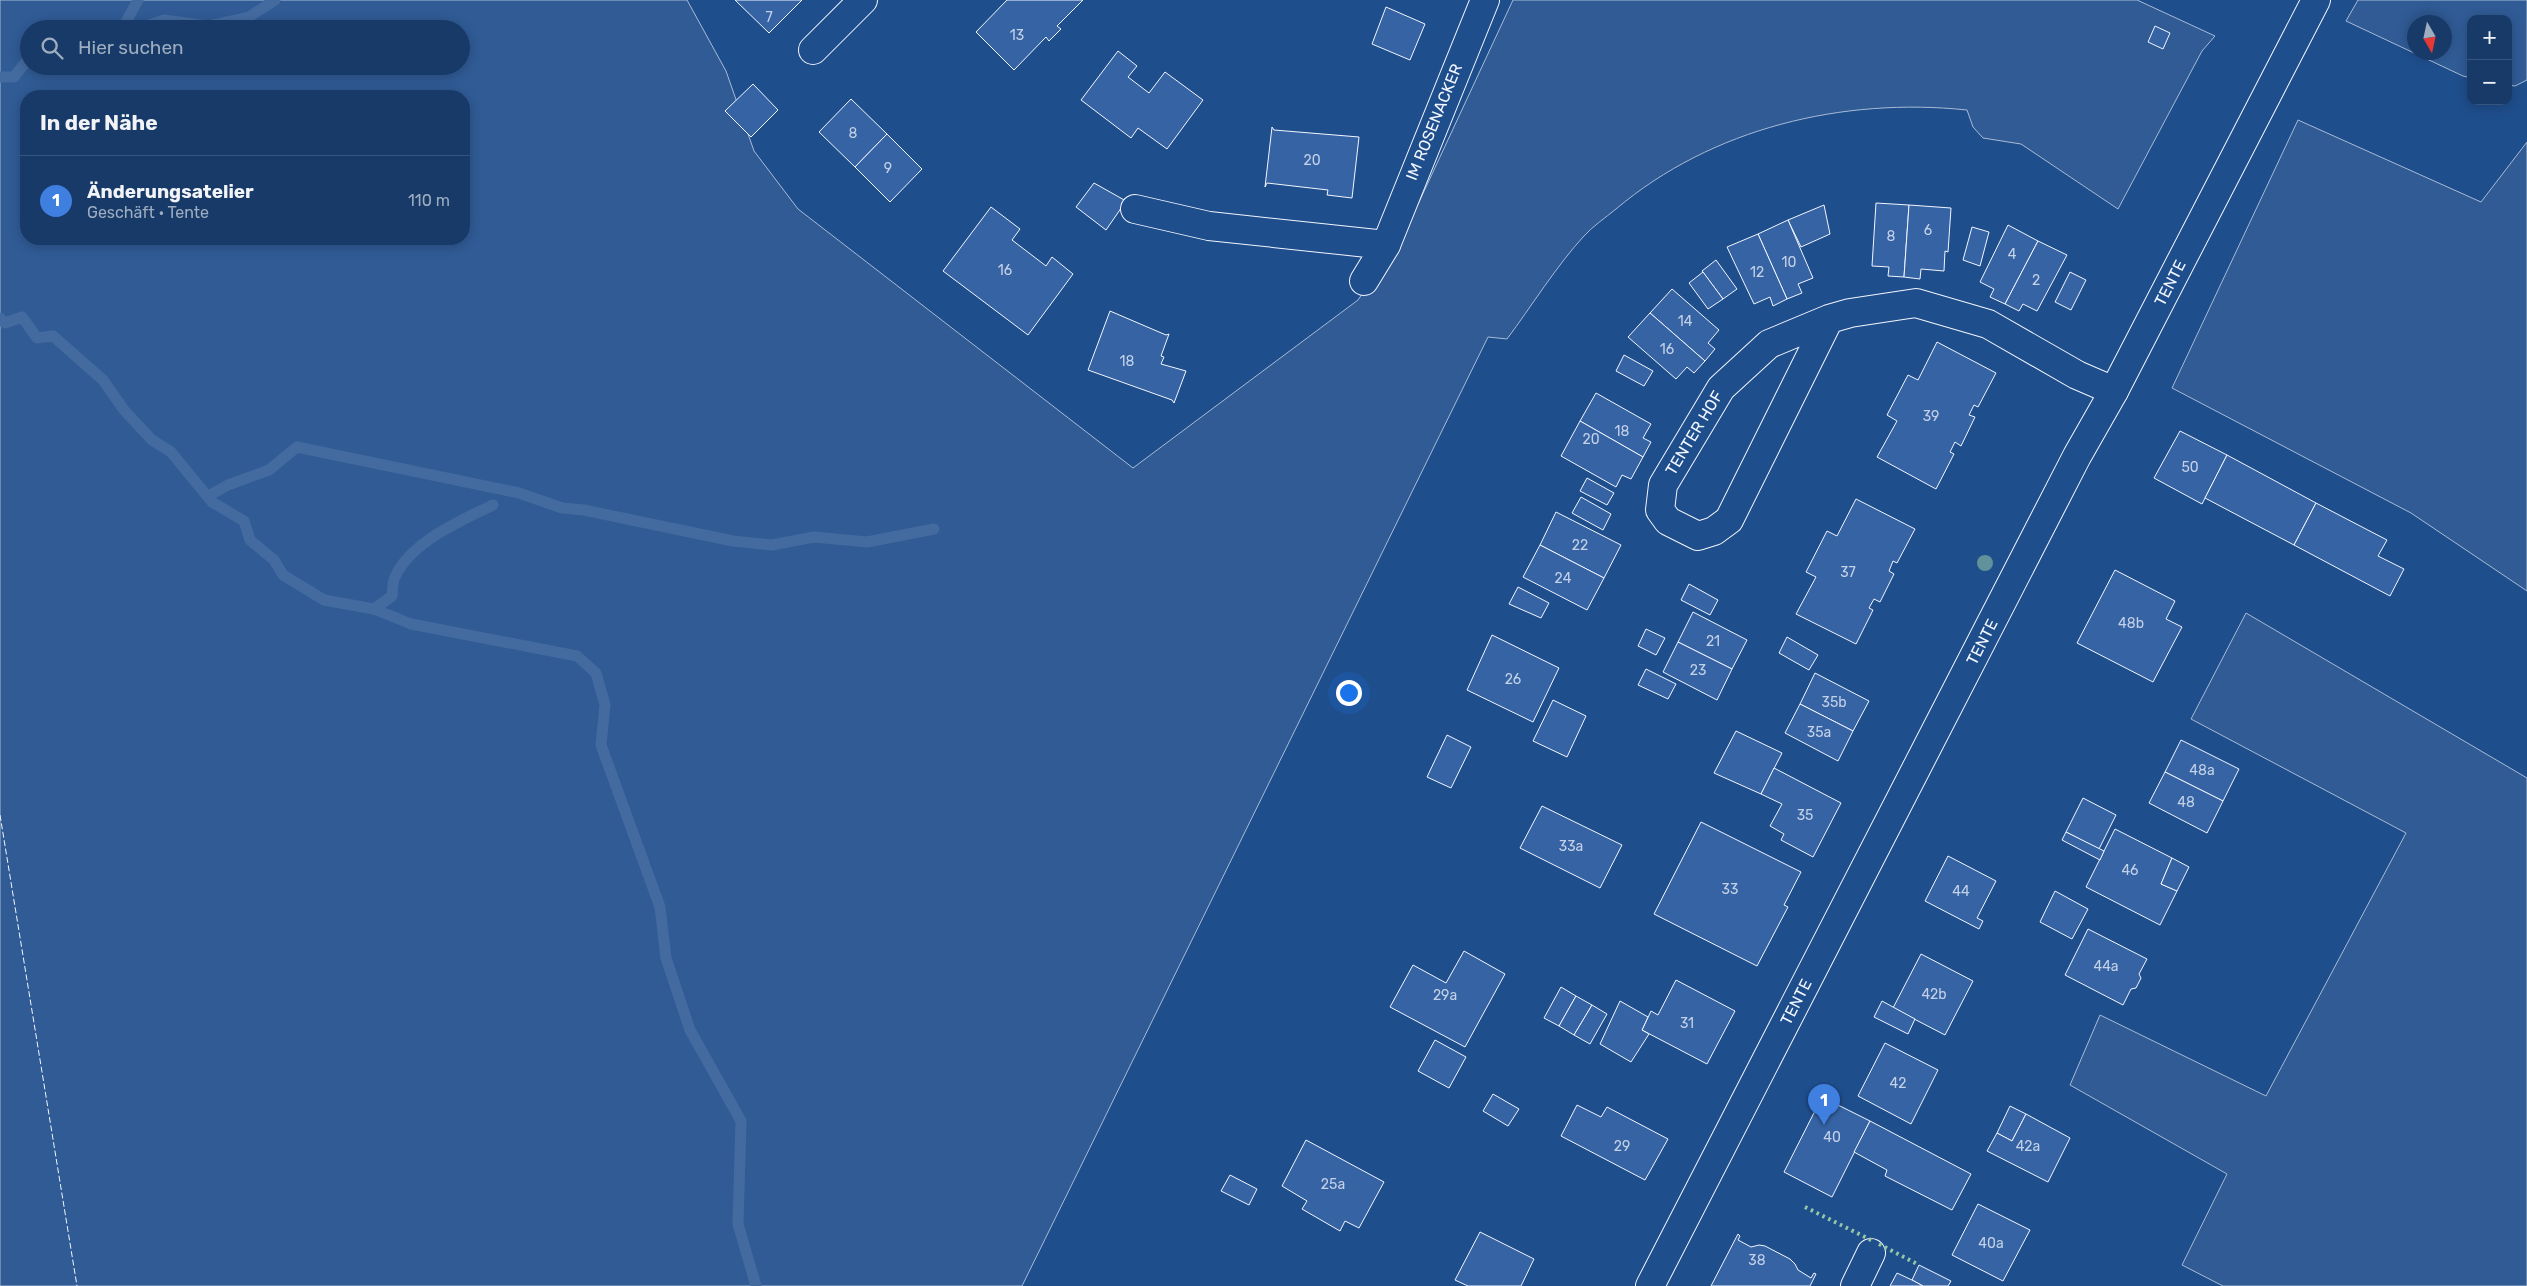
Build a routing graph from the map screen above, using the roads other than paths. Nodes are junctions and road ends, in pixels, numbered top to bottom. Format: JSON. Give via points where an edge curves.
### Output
{"nodes":[{"id":1,"x":863,"y":0,"type":"edge"},
{"id":2,"x":1484,"y":0,"type":"edge"},
{"id":3,"x":2316,"y":0,"type":"edge"},
{"id":4,"x":813,"y":50,"type":"dead end"},
{"id":5,"x":1135,"y":209,"type":"dead end"},
{"id":6,"x":1386,"y":245,"type":"junction"},
{"id":7,"x":1364,"y":281,"type":"dead end"},
{"id":8,"x":1829,"y":319,"type":"junction"},
{"id":9,"x":2114,"y":392,"type":"junction"},
{"id":10,"x":1871,"y":1253,"type":"dead end"},
{"id":11,"x":1650,"y":1286,"type":"edge"},
{"id":12,"x":1854,"y":1286,"type":"edge"}],
"edges":[{"from":1,"to":4,"type":"street"},
{"from":2,"to":6,"type":"street","name":"IM ROSENACKER"},
{"from":3,"to":9,"type":"street","name":"TENTE"},
{"from":5,"to":6,"type":"street","via":[[1208,226]]},
{"from":6,"to":7,"type":"street","name":"IM ROSENACKER"},
{"from":8,"to":8,"type":"street","name":"TENTER HOF","via":[[1769,344],[1721,388],[1663,485],[1660,510],[1668,521],[1698,536],[1714,531],[1729,520]]},
{"from":8,"to":9,"type":"street","name":"TENTER HOF","via":[[1916,303],[1988,324],[2077,375]]},
{"from":9,"to":11,"type":"street","name":"TENTE","via":[[2077,456]]},
{"from":10,"to":12,"type":"street"}]}
